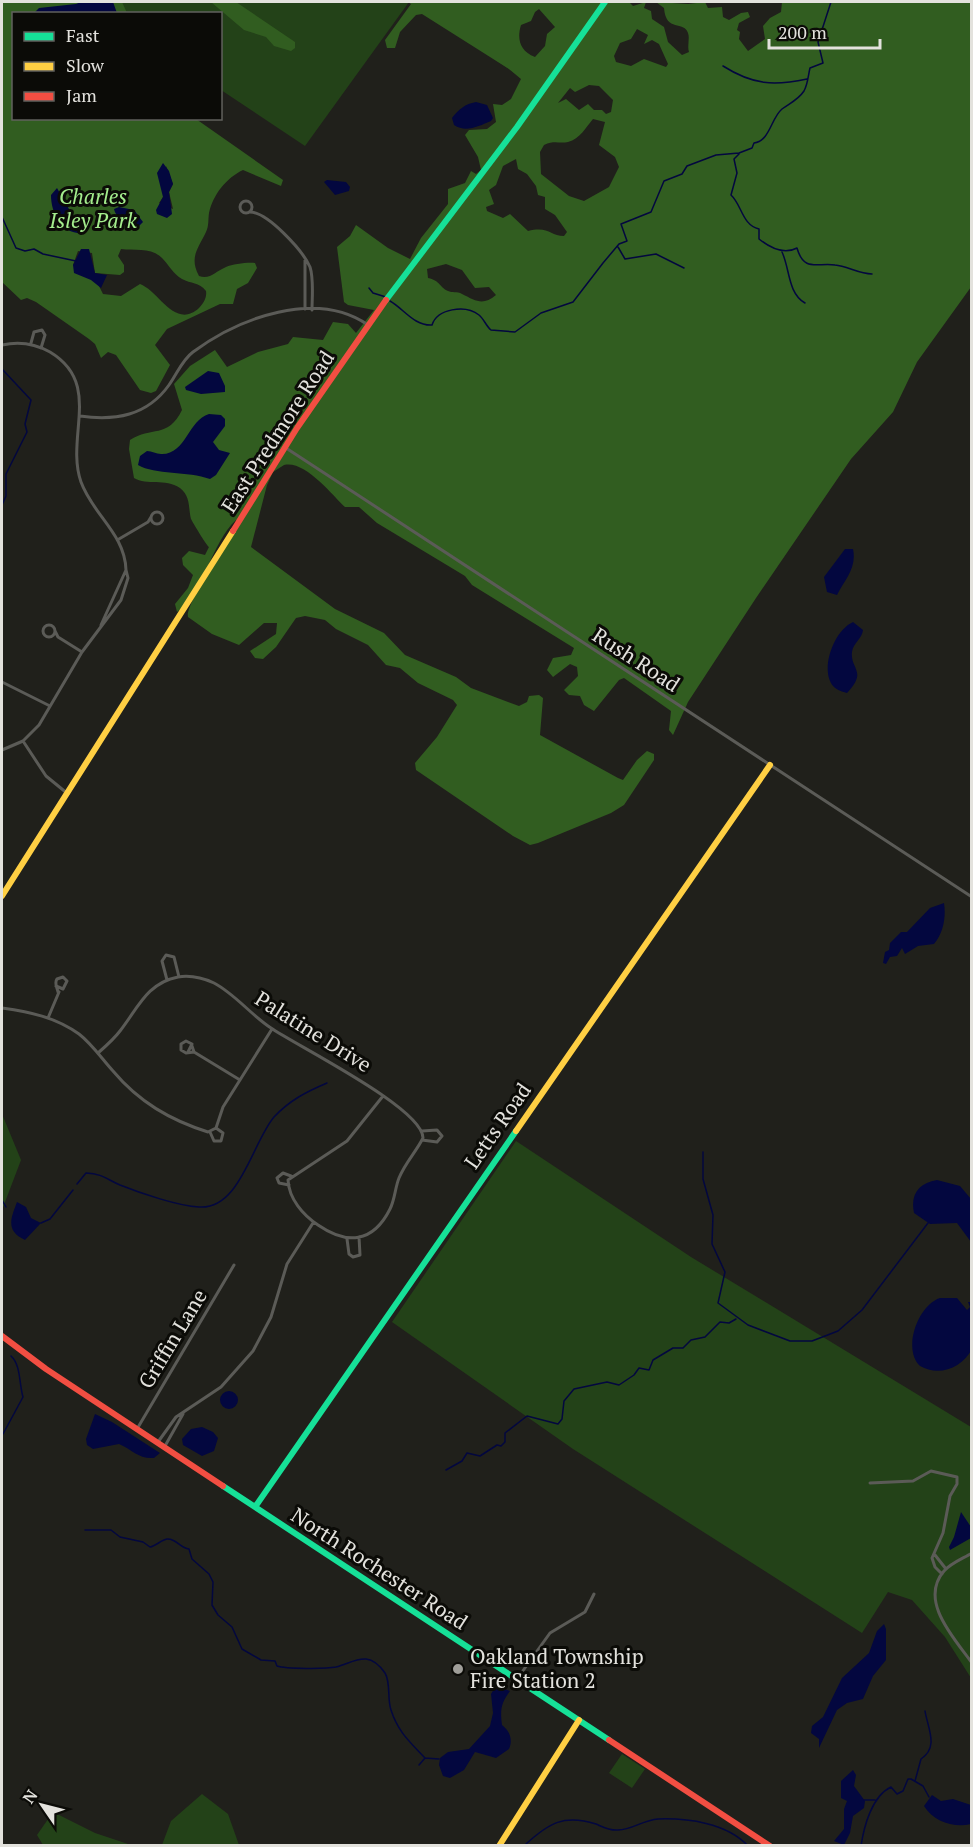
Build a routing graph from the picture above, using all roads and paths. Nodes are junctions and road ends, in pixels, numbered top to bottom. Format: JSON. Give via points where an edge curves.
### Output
{"nodes":[{"id":1,"x":605,"y":2,"type":"edge"},
{"id":2,"x":252,"y":206,"type":"junction"},
{"id":3,"x":249,"y":212,"type":"junction"},
{"id":4,"x":255,"y":212,"type":"junction"},
{"id":5,"x":305,"y":260,"type":"junction"},
{"id":6,"x":305,"y":286,"type":"junction"},
{"id":7,"x":312,"y":286,"type":"junction"},
{"id":8,"x":305,"y":310,"type":"junction"},
{"id":9,"x":312,"y":310,"type":"junction"},
{"id":10,"x":368,"y":325,"type":"junction"},
{"id":11,"x":31,"y":344,"type":"junction"},
{"id":12,"x":2,"y":345,"type":"edge"},
{"id":13,"x":41,"y":348,"type":"junction"},
{"id":14,"x":80,"y":416,"type":"junction"},
{"id":15,"x":284,"y":447,"type":"junction"},
{"id":16,"x":151,"y":517,"type":"junction"},
{"id":17,"x":148,"y":522,"type":"junction"},
{"id":18,"x":154,"y":523,"type":"junction"},
{"id":19,"x":119,"y":539,"type":"junction"},
{"id":20,"x":126,"y":570,"type":"junction"},
{"id":21,"x":101,"y":625,"type":"junction"},
{"id":22,"x":55,"y":631,"type":"junction"},
{"id":23,"x":51,"y":637,"type":"junction"},
{"id":24,"x":58,"y":637,"type":"junction"},
{"id":25,"x":82,"y":652,"type":"junction"},
{"id":26,"x":2,"y":682,"type":"edge"},
{"id":27,"x":50,"y":706,"type":"junction"},
{"id":28,"x":23,"y":741,"type":"junction"},
{"id":29,"x":2,"y":750,"type":"edge"},
{"id":30,"x":770,"y":765,"type":"junction"},
{"id":31,"x":68,"y":794,"type":"junction"},
{"id":32,"x":2,"y":896,"type":"edge"},
{"id":33,"x":972,"y":897,"type":"edge"},
{"id":34,"x":179,"y":977,"type":"junction"},
{"id":35,"x":167,"y":980,"type":"junction"},
{"id":36,"x":56,"y":986,"type":"junction"},
{"id":37,"x":63,"y":989,"type":"junction"},
{"id":38,"x":58,"y":992,"type":"junction"},
{"id":39,"x":2,"y":1008,"type":"edge"},
{"id":40,"x":48,"y":1018,"type":"junction"},
{"id":41,"x":272,"y":1029,"type":"junction"},
{"id":42,"x":192,"y":1046,"type":"junction"},
{"id":43,"x":194,"y":1052,"type":"junction"},
{"id":44,"x":98,"y":1053,"type":"junction"},
{"id":45,"x":188,"y":1053,"type":"junction"},
{"id":46,"x":240,"y":1080,"type":"junction"},
{"id":47,"x":383,"y":1096,"type":"junction"},
{"id":48,"x":216,"y":1128,"type":"junction"},
{"id":49,"x":422,"y":1131,"type":"junction"},
{"id":50,"x":210,"y":1132,"type":"junction"},
{"id":51,"x":422,"y":1140,"type":"junction"},
{"id":52,"x":291,"y":1176,"type":"junction"},
{"id":53,"x":289,"y":1185,"type":"junction"},
{"id":54,"x":314,"y":1222,"type":"junction"},
{"id":55,"x":359,"y":1237,"type":"junction"},
{"id":56,"x":347,"y":1239,"type":"junction"},
{"id":57,"x":234,"y":1265,"type":"dead end"},
{"id":58,"x":2,"y":1336,"type":"edge"},
{"id":59,"x":183,"y":1414,"type":"junction"},
{"id":60,"x":137,"y":1429,"type":"junction"},
{"id":61,"x":158,"y":1442,"type":"junction"},
{"id":62,"x":164,"y":1447,"type":"junction"},
{"id":63,"x":870,"y":1483,"type":"dead end"},
{"id":64,"x":255,"y":1507,"type":"junction"},
{"id":65,"x":972,"y":1553,"type":"edge"},
{"id":66,"x":935,"y":1555,"type":"junction"},
{"id":67,"x":946,"y":1569,"type":"junction"},
{"id":68,"x":942,"y":1574,"type":"junction"},
{"id":69,"x":594,"y":1594,"type":"dead end"},
{"id":70,"x":972,"y":1663,"type":"edge"},
{"id":71,"x":517,"y":1679,"type":"junction"},
{"id":72,"x":579,"y":1720,"type":"junction"},
{"id":73,"x":499,"y":1845,"type":"edge"},
{"id":74,"x":770,"y":1845,"type":"edge"}],
"edges":[{"from":1,"to":10,"type":"street","name":"East Predmore Road"},
{"from":2,"to":3,"type":"street"},
{"from":2,"to":3,"type":"street","via":[[249,201],[242,203],[242,211]]},
{"from":2,"to":4,"type":"street"},
{"from":3,"to":4,"type":"street"},
{"from":4,"to":5,"type":"street","via":[[295,244]]},
{"from":5,"to":6,"type":"street"},
{"from":5,"to":7,"type":"street"},
{"from":6,"to":7,"type":"street"},
{"from":6,"to":8,"type":"street"},
{"from":7,"to":9,"type":"street"},
{"from":8,"to":9,"type":"street"},
{"from":8,"to":14,"type":"street","via":[[261,315],[195,351],[163,393],[137,412],[118,418]]},
{"from":9,"to":10,"type":"street","via":[[342,311]]},
{"from":10,"to":15,"type":"street","name":"East Predmore Road"},
{"from":11,"to":12,"type":"street"},
{"from":11,"to":13,"type":"street"},
{"from":11,"to":13,"type":"street","via":[[34,332],[42,330],[45,335]]},
{"from":13,"to":14,"type":"street","via":[[60,360],[75,378]]},
{"from":14,"to":19,"type":"street","via":[[76,444],[81,482],[94,508]]},
{"from":15,"to":30,"type":"street","name":"Rush Road"},
{"from":15,"to":31,"type":"street","name":"East Predmore Road"},
{"from":16,"to":17,"type":"street"},
{"from":16,"to":18,"type":"street"},
{"from":16,"to":18,"type":"street","via":[[156,512],[162,515],[160,522]]},
{"from":17,"to":18,"type":"street"},
{"from":17,"to":19,"type":"street"},
{"from":19,"to":20,"type":"street"},
{"from":20,"to":21,"type":"street"},
{"from":20,"to":21,"type":"street","via":[[128,578],[121,600]]},
{"from":21,"to":25,"type":"street"},
{"from":22,"to":23,"type":"street"},
{"from":22,"to":23,"type":"street","via":[[50,625],[44,629],[46,636]]},
{"from":22,"to":24,"type":"street"},
{"from":23,"to":24,"type":"street"},
{"from":24,"to":25,"type":"street"},
{"from":25,"to":27,"type":"street"},
{"from":26,"to":27,"type":"street"},
{"from":27,"to":28,"type":"street","via":[[35,731]]},
{"from":28,"to":29,"type":"street"},
{"from":28,"to":31,"type":"street","via":[[46,776]]},
{"from":30,"to":33,"type":"street","name":"Rush Road"},
{"from":30,"to":64,"type":"street","name":"Letts Road"},
{"from":31,"to":32,"type":"street","name":"East Predmore Road"},
{"from":34,"to":35,"type":"street","name":"Palatine Drive"},
{"from":34,"to":35,"type":"street","via":[[174,957],[166,955],[162,961]]},
{"from":34,"to":41,"type":"street","name":"Palatine Drive","via":[[205,980],[221,987]]},
{"from":35,"to":44,"type":"street","name":"Palatine Drive","via":[[142,997],[121,1030]]},
{"from":36,"to":37,"type":"street"},
{"from":36,"to":37,"type":"street","via":[[57,979],[63,977],[68,983]]},
{"from":36,"to":38,"type":"street"},
{"from":37,"to":38,"type":"street"},
{"from":38,"to":40,"type":"street"},
{"from":39,"to":40,"type":"street"},
{"from":40,"to":44,"type":"street","via":[[81,1035]]},
{"from":41,"to":46,"type":"street"},
{"from":41,"to":47,"type":"street","name":"Palatine Drive"},
{"from":42,"to":43,"type":"street"},
{"from":42,"to":45,"type":"street"},
{"from":42,"to":45,"type":"street","via":[[188,1041],[182,1042],[181,1050]]},
{"from":43,"to":45,"type":"street"},
{"from":43,"to":46,"type":"street"},
{"from":44,"to":50,"type":"street","via":[[127,1088],[150,1106],[179,1122]]},
{"from":46,"to":48,"type":"street","via":[[223,1107]]},
{"from":47,"to":49,"type":"street","name":"Palatine Drive"},
{"from":47,"to":52,"type":"street","via":[[347,1142]]},
{"from":48,"to":50,"type":"street"},
{"from":48,"to":50,"type":"street","via":[[223,1133],[221,1141],[214,1141]]},
{"from":49,"to":51,"type":"street"},
{"from":49,"to":51,"type":"street","name":"Palatine Drive","via":[[437,1130],[441,1136],[436,1142]]},
{"from":51,"to":55,"type":"street","name":"Palatine Drive","via":[[401,1173],[386,1216],[374,1231]]},
{"from":52,"to":53,"type":"street"},
{"from":52,"to":53,"type":"street","via":[[281,1173],[277,1178],[279,1183]]},
{"from":53,"to":54,"type":"street","via":[[299,1208]]},
{"from":54,"to":56,"type":"street","name":"Palatine Drive"},
{"from":54,"to":59,"type":"street","via":[[287,1264],[272,1317],[253,1352],[221,1387]]},
{"from":55,"to":56,"type":"street","name":"Palatine Drive"},
{"from":55,"to":56,"type":"street","name":"Palatine Drive","via":[[360,1255],[353,1257]]},
{"from":57,"to":60,"type":"street","name":"Griffin Lane"},
{"from":58,"to":60,"type":"street","name":"North Rochester Road"},
{"from":59,"to":61,"type":"street","via":[[173,1420]]},
{"from":59,"to":62,"type":"street"},
{"from":60,"to":61,"type":"street","name":"North Rochester Road"},
{"from":61,"to":62,"type":"street","name":"North Rochester Road"},
{"from":62,"to":64,"type":"street","name":"North Rochester Road"},
{"from":63,"to":66,"type":"street","via":[[913,1481],[931,1471],[957,1477]]},
{"from":64,"to":71,"type":"street","name":"North Rochester Road"},
{"from":65,"to":67,"type":"street"},
{"from":66,"to":67,"type":"street"},
{"from":66,"to":68,"type":"street","via":[[932,1561]]},
{"from":67,"to":68,"type":"street"},
{"from":68,"to":70,"type":"street","via":[[936,1588],[937,1609]]},
{"from":69,"to":71,"type":"street","via":[[585,1612],[550,1633]]},
{"from":71,"to":72,"type":"street","name":"North Rochester Road"},
{"from":72,"to":73,"type":"street"},
{"from":72,"to":74,"type":"street","name":"North Rochester Road"}]}
